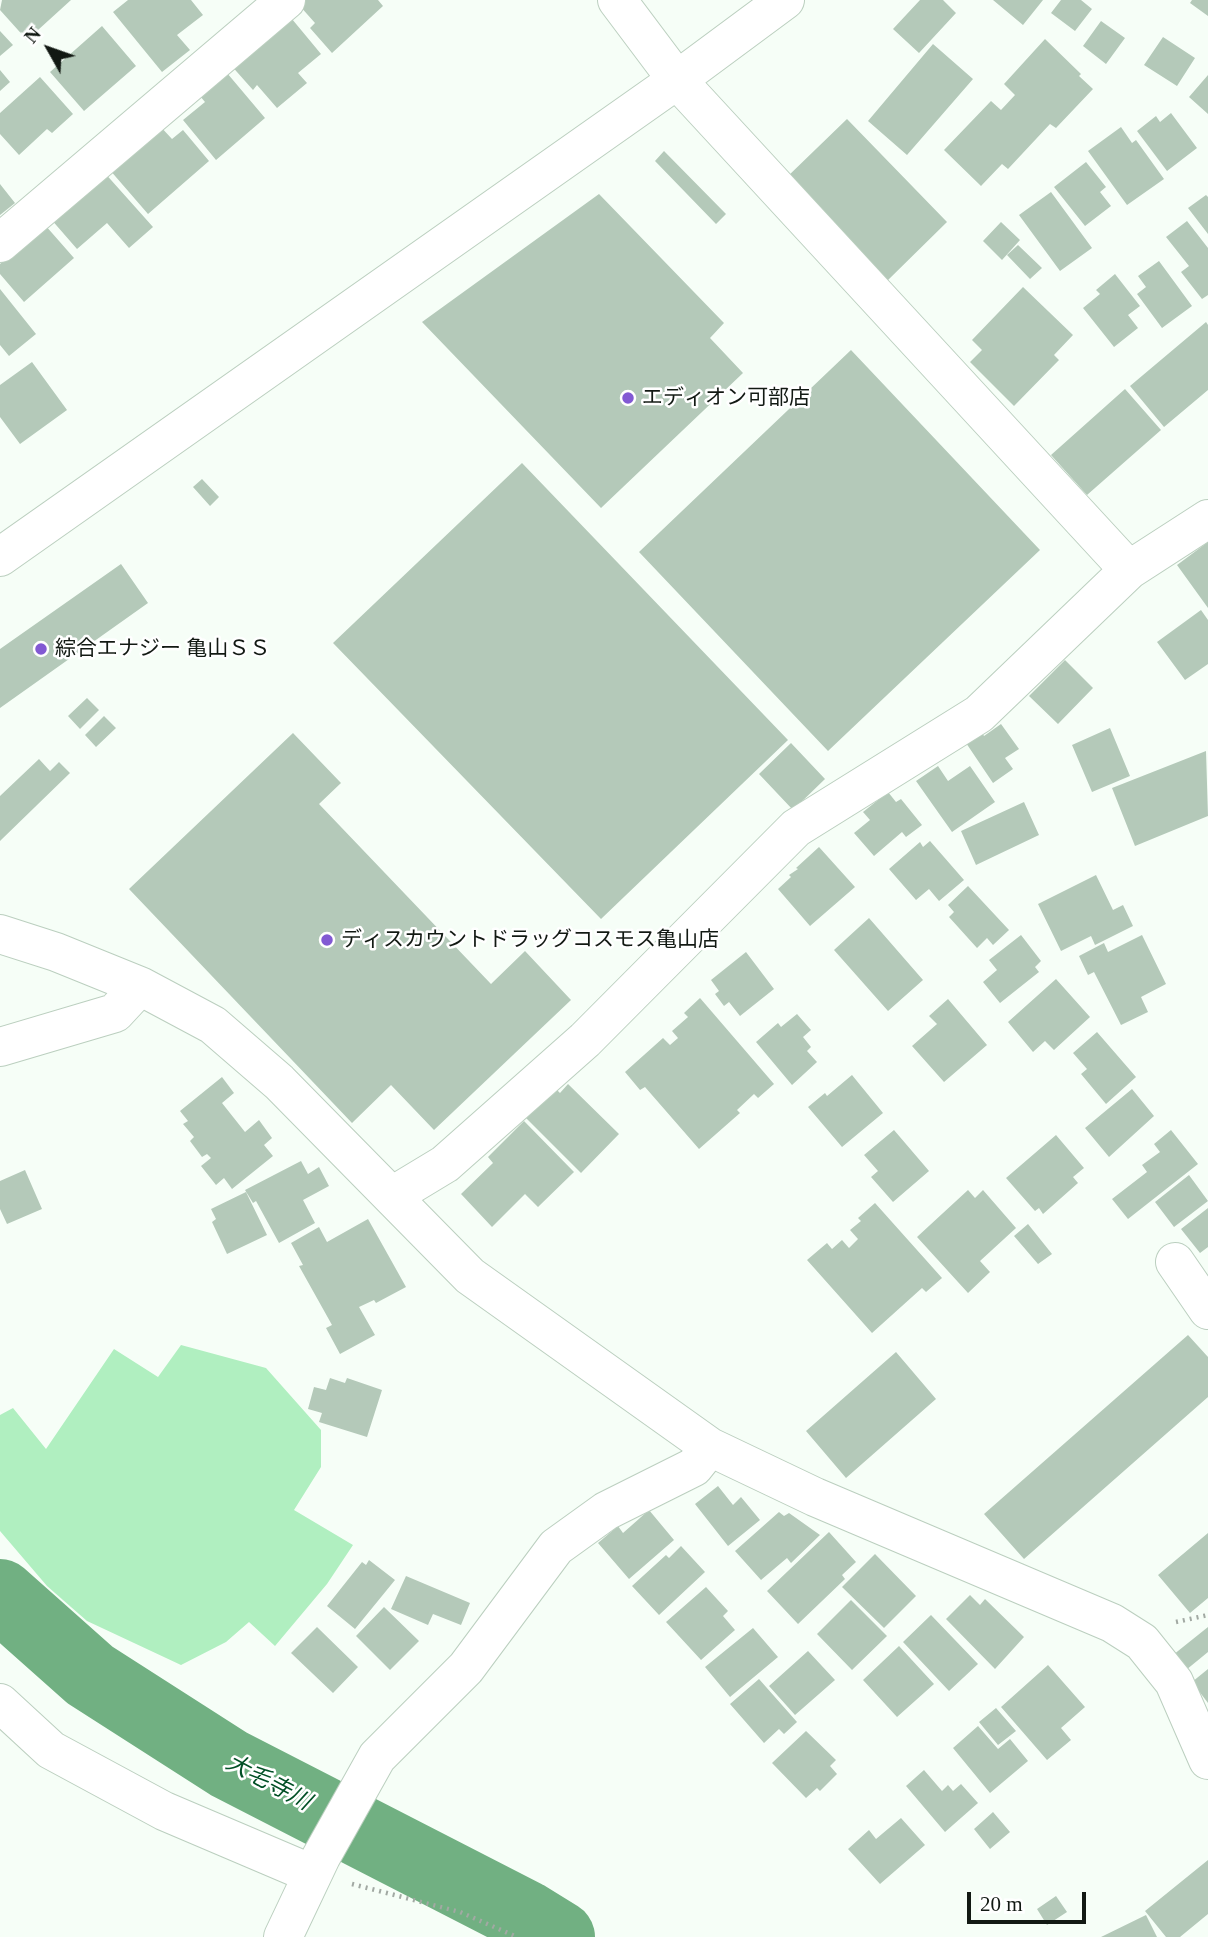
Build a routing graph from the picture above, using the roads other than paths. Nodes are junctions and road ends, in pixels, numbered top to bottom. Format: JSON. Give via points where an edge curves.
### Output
{"nodes":[{"id":1,"x":286,"y":0,"type":"edge"},
{"id":2,"x":617,"y":0,"type":"edge"},
{"id":3,"x":785,"y":0,"type":"edge"},
{"id":4,"x":677,"y":80,"type":"junction"},
{"id":5,"x":0,"y":243,"type":"edge"},
{"id":6,"x":1208,"y":519,"type":"edge"},
{"id":7,"x":0,"y":557,"type":"edge"},
{"id":8,"x":1129,"y":570,"type":"junction"},
{"id":9,"x":0,"y":934,"type":"edge"},
{"id":10,"x":140,"y":986,"type":"junction"},
{"id":11,"x":0,"y":1047,"type":"edge"},
{"id":12,"x":392,"y":1196,"type":"junction"},
{"id":13,"x":1175,"y":1262,"type":"dead end"},
{"id":14,"x":1208,"y":1310,"type":"edge"},
{"id":15,"x":710,"y":1447,"type":"junction"},
{"id":16,"x":0,"y":1703,"type":"edge"},
{"id":17,"x":1208,"y":1760,"type":"edge"},
{"id":18,"x":317,"y":1865,"type":"junction"},
{"id":19,"x":283,"y":1937,"type":"edge"}],
"edges":[{"from":1,"to":5,"type":"street"},
{"from":2,"to":4,"type":"street"},
{"from":3,"to":4,"type":"street"},
{"from":4,"to":7,"type":"street"},
{"from":4,"to":8,"type":"street"},
{"from":6,"to":8,"type":"street"},
{"from":8,"to":12,"type":"street","via":[[979,714],[796,828],[585,1040],[445,1164]]},
{"from":9,"to":10,"type":"street"},
{"from":10,"to":11,"type":"street","via":[[115,1013]]},
{"from":10,"to":12,"type":"street","via":[[213,1025],[279,1082]]},
{"from":12,"to":15,"type":"street","via":[[470,1276]]},
{"from":13,"to":14,"type":"street"},
{"from":15,"to":17,"type":"street","via":[[815,1497],[1112,1623],[1142,1642],[1174,1682]]},
{"from":15,"to":18,"type":"street","via":[[694,1467],[606,1511],[556,1548],[466,1668],[377,1757]]},
{"from":16,"to":18,"type":"street","via":[[51,1750],[164,1811]]},
{"from":18,"to":19,"type":"street"}]}
